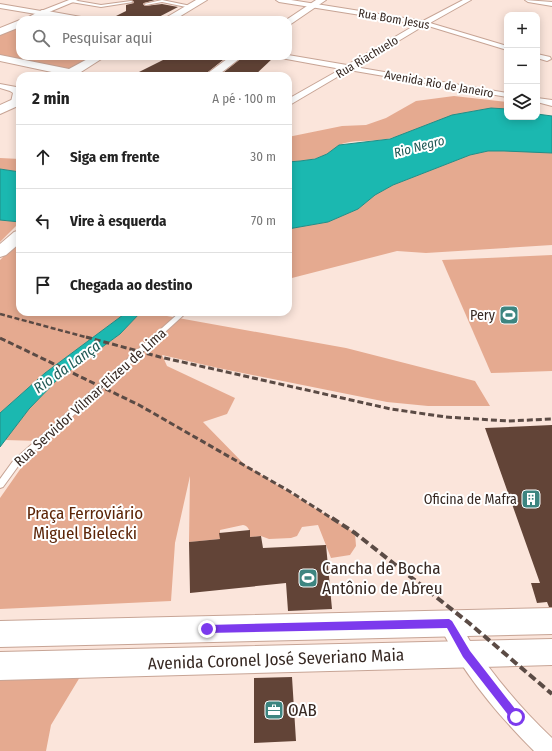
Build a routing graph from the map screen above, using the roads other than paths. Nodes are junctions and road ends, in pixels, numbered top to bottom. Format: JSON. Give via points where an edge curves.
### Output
{"nodes":[{"id":1,"x":203,"y":0,"type":"edge"},
{"id":2,"x":279,"y":0,"type":"edge"},
{"id":3,"x":468,"y":0,"type":"edge"},
{"id":4,"x":528,"y":0,"type":"edge"},
{"id":5,"x":73,"y":1,"type":"edge"},
{"id":6,"x":130,"y":2,"type":"dead end"},
{"id":7,"x":318,"y":3,"type":"edge"},
{"id":8,"x":146,"y":4,"type":"dead end"},
{"id":9,"x":552,"y":4,"type":"edge"},
{"id":10,"x":0,"y":6,"type":"edge"},
{"id":11,"x":191,"y":7,"type":"junction"},
{"id":12,"x":42,"y":14,"type":"junction"},
{"id":13,"x":37,"y":16,"type":"edge"},
{"id":14,"x":55,"y":16,"type":"edge"},
{"id":15,"x":174,"y":16,"type":"edge"},
{"id":16,"x":292,"y":20,"type":"edge"},
{"id":17,"x":424,"y":24,"type":"junction"},
{"id":18,"x":16,"y":25,"type":"edge"},
{"id":19,"x":0,"y":32,"type":"edge"},
{"id":20,"x":504,"y":47,"type":"edge"},
{"id":21,"x":540,"y":57,"type":"edge"},
{"id":22,"x":0,"y":58,"type":"edge"},
{"id":23,"x":292,"y":58,"type":"edge"},
{"id":24,"x":547,"y":59,"type":"dead end"},
{"id":25,"x":94,"y":60,"type":"edge"},
{"id":26,"x":232,"y":60,"type":"edge"},
{"id":27,"x":348,"y":68,"type":"junction"},
{"id":28,"x":60,"y":72,"type":"edge"},
{"id":29,"x":72,"y":72,"type":"edge"},
{"id":30,"x":216,"y":72,"type":"edge"},
{"id":31,"x":0,"y":86,"type":"edge"},
{"id":32,"x":16,"y":92,"type":"edge"},
{"id":33,"x":504,"y":94,"type":"edge"},
{"id":34,"x":292,"y":97,"type":"edge"},
{"id":35,"x":298,"y":98,"type":"junction"},
{"id":36,"x":540,"y":100,"type":"edge"},
{"id":37,"x":16,"y":102,"type":"edge"},
{"id":38,"x":292,"y":102,"type":"edge"},
{"id":39,"x":552,"y":102,"type":"edge"},
{"id":40,"x":0,"y":110,"type":"edge"},
{"id":41,"x":16,"y":239,"type":"edge"},
{"id":42,"x":0,"y":252,"type":"edge"},
{"id":43,"x":180,"y":316,"type":"edge"},
{"id":44,"x":0,"y":485,"type":"edge"},
{"id":45,"x":552,"y":621,"type":"edge"},
{"id":46,"x":449,"y":624,"type":"junction"},
{"id":47,"x":0,"y":634,"type":"edge"},
{"id":48,"x":552,"y":652,"type":"edge"},
{"id":49,"x":466,"y":654,"type":"junction"},
{"id":50,"x":0,"y":666,"type":"edge"},
{"id":51,"x":550,"y":751,"type":"edge"}],
"edges":[{"from":1,"to":11,"type":"main road"},
{"from":2,"to":7,"type":"street","name":"Rua Bom Jesus"},
{"from":3,"to":17,"type":"street","name":"Rua Riachuelo"},
{"from":4,"to":9,"type":"street"},
{"from":5,"to":6,"type":"lane","via":[[101,6]]},
{"from":5,"to":12,"type":"street"},
{"from":7,"to":16,"type":"main road"},
{"from":7,"to":17,"type":"street","name":"Rua Bom Jesus"},
{"from":8,"to":11,"type":"lane","via":[[162,1]]},
{"from":10,"to":12,"type":"street"},
{"from":11,"to":15,"type":"main road"},
{"from":12,"to":13,"type":"main road"},
{"from":12,"to":14,"type":"main road"},
{"from":17,"to":20,"type":"street","name":"Rua Bom Jesus"},
{"from":17,"to":27,"type":"street","name":"Rua Riachuelo"},
{"from":18,"to":19,"type":"main road"},
{"from":21,"to":24,"type":"street"},
{"from":22,"to":28,"type":"main road"},
{"from":23,"to":27,"type":"street","name":"Avenida Rio de Janeiro"},
{"from":25,"to":29,"type":"main road"},
{"from":26,"to":30,"type":"main road"},
{"from":27,"to":33,"type":"street","name":"Avenida Rio de Janeiro"},
{"from":27,"to":35,"type":"street","name":"Rua Riachuelo"},
{"from":31,"to":32,"type":"street","via":[[13,88]]},
{"from":34,"to":35,"type":"street"},
{"from":35,"to":38,"type":"street","name":"Rua Riachuelo"},
{"from":36,"to":39,"type":"street"},
{"from":37,"to":40,"type":"main road"},
{"from":41,"to":42,"type":"main road"},
{"from":43,"to":44,"type":"lane","name":"Rua Servidor Vilmar Elizeu de Lima","via":[[16,463]]},
{"from":45,"to":46,"type":"main road","name":"Avenida Coronel José Severiano Maia"},
{"from":46,"to":47,"type":"main road","name":"Avenida Coronel José Severiano Maia"},
{"from":46,"to":49,"type":"street"},
{"from":48,"to":49,"type":"main road","name":"Avenida Coronel José Severiano Maia"},
{"from":49,"to":50,"type":"main road","name":"Avenida Coronel José Severiano Maia"},
{"from":49,"to":51,"type":"street","via":[[516,717]]}]}
